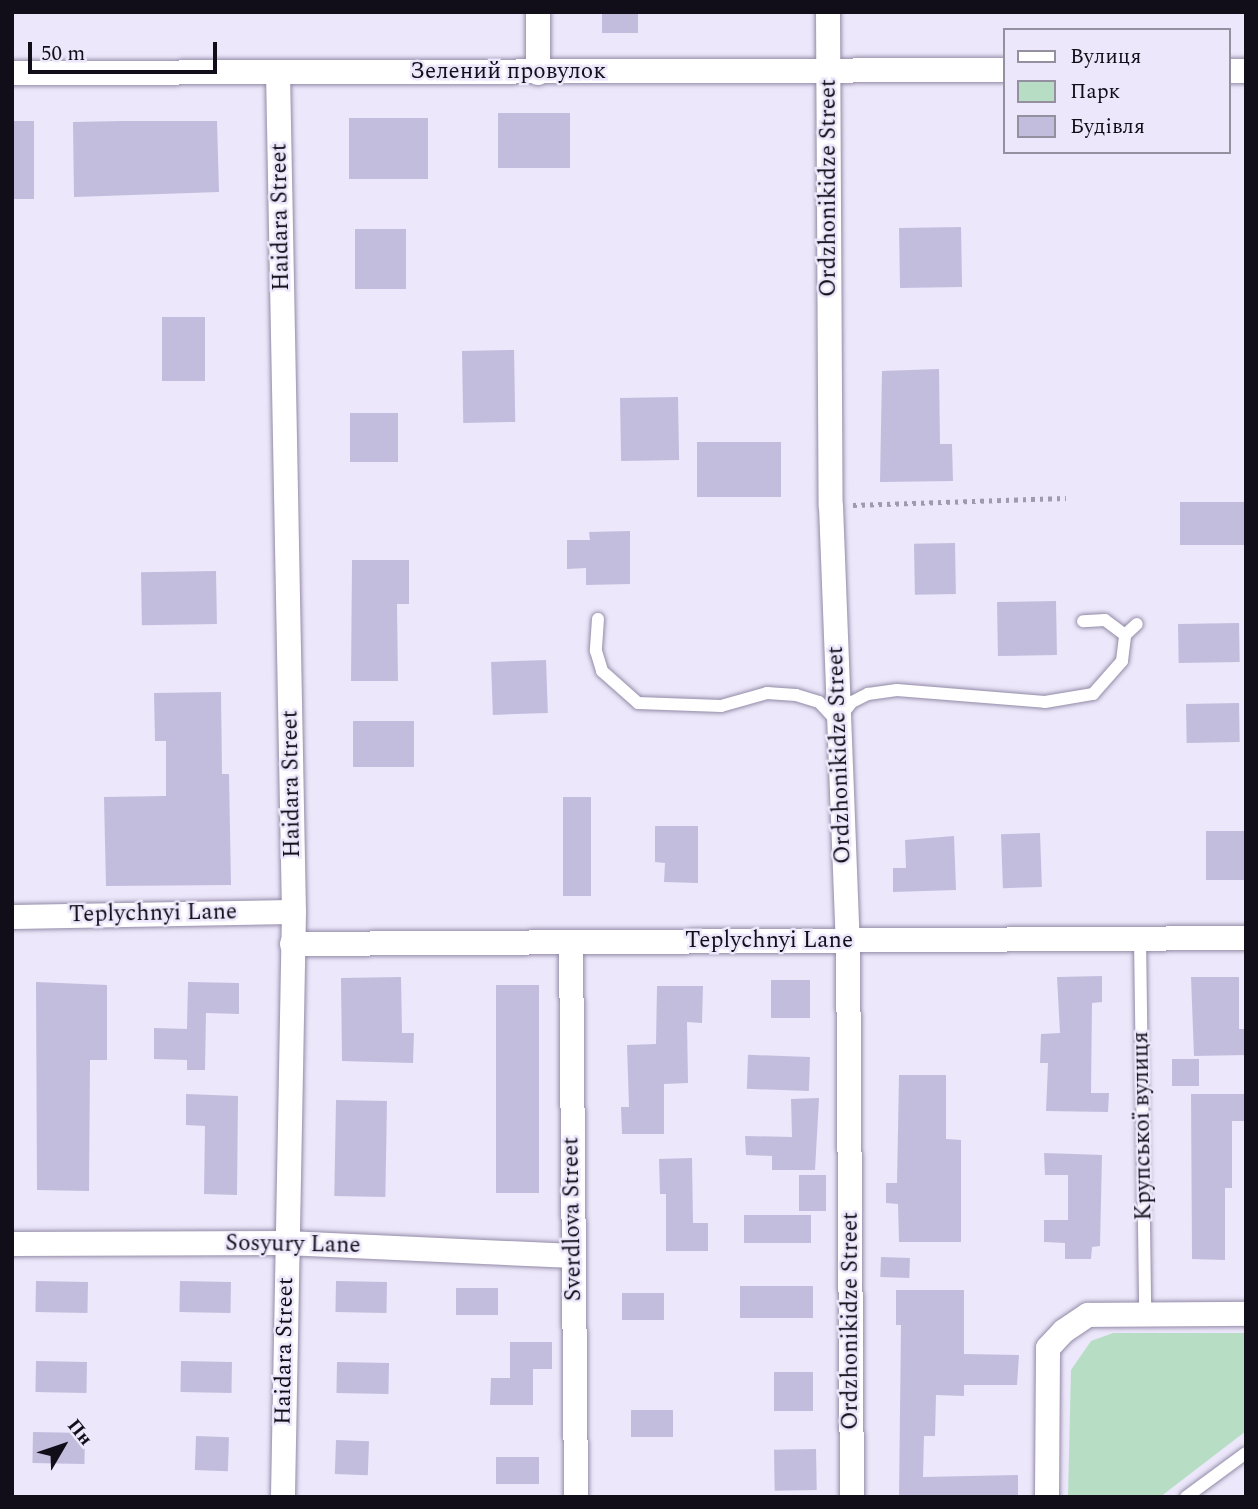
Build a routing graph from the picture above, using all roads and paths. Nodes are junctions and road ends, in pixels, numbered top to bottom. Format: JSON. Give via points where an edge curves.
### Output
{"nodes":[{"id":1,"x":538,"y":12,"type":"edge"},
{"id":2,"x":828,"y":12,"type":"edge"},
{"id":3,"x":828,"y":70,"type":"junction"},
{"id":4,"x":1002,"y":70,"type":"edge"},
{"id":5,"x":278,"y":72,"type":"junction"},
{"id":6,"x":12,"y":73,"type":"edge"},
{"id":7,"x":538,"y":73,"type":"junction"},
{"id":8,"x":1066,"y":498,"type":"dead end"},
{"id":9,"x":831,"y":506,"type":"junction"},
{"id":10,"x":598,"y":619,"type":"dead end"},
{"id":11,"x":1083,"y":621,"type":"dead end"},
{"id":12,"x":1138,"y":624,"type":"dead end"},
{"id":13,"x":1125,"y":635,"type":"junction"},
{"id":14,"x":837,"y":721,"type":"junction"},
{"id":15,"x":294,"y":912,"type":"junction"},
{"id":16,"x":12,"y":917,"type":"edge"},
{"id":17,"x":1140,"y":938,"type":"junction"},
{"id":18,"x":1246,"y":938,"type":"edge"},
{"id":19,"x":848,"y":940,"type":"junction"},
{"id":20,"x":571,"y":942,"type":"junction"},
{"id":21,"x":292,"y":944,"type":"junction"},
{"id":22,"x":286,"y":1243,"type":"junction"},
{"id":23,"x":12,"y":1244,"type":"edge"},
{"id":24,"x":574,"y":1256,"type":"junction"},
{"id":25,"x":1145,"y":1314,"type":"junction"},
{"id":26,"x":1246,"y":1314,"type":"edge"},
{"id":27,"x":1246,"y":1452,"type":"edge"},
{"id":28,"x":283,"y":1497,"type":"edge"},
{"id":29,"x":576,"y":1497,"type":"edge"},
{"id":30,"x":852,"y":1497,"type":"edge"},
{"id":31,"x":1047,"y":1497,"type":"edge"},
{"id":32,"x":1186,"y":1497,"type":"edge"}],
"edges":[{"from":1,"to":7,"type":"street"},
{"from":2,"to":3,"type":"street","name":"Ordzhonikidze Street"},
{"from":3,"to":4,"type":"street","name":"Зелений провулок"},
{"from":3,"to":7,"type":"street","name":"Зелений провулок"},
{"from":3,"to":9,"type":"street","name":"Ordzhonikidze Street"},
{"from":5,"to":6,"type":"street","name":"Зелений провулок"},
{"from":5,"to":7,"type":"street","name":"Зелений провулок"},
{"from":5,"to":15,"type":"street","name":"Haidara Street"},
{"from":8,"to":9,"type":"path"},
{"from":9,"to":14,"type":"street","name":"Ordzhonikidze Street"},
{"from":10,"to":14,"type":"lane","via":[[596,651],[602,671],[638,704],[721,706],[767,693],[796,695],[819,702]]},
{"from":11,"to":13,"type":"lane","via":[[1105,620]]},
{"from":12,"to":13,"type":"lane"},
{"from":13,"to":14,"type":"lane","via":[[1122,661],[1114,674],[1093,694],[1078,699],[1045,702],[897,690],[868,694],[852,702]]},
{"from":14,"to":19,"type":"street","name":"Ordzhonikidze Street"},
{"from":15,"to":16,"type":"street","name":"Teplychnyi Lane"},
{"from":15,"to":21,"type":"street","name":"Haidara Street"},
{"from":17,"to":18,"type":"street","name":"Teplychnyi Lane"},
{"from":17,"to":19,"type":"street","name":"Teplychnyi Lane"},
{"from":17,"to":25,"type":"lane","name":"Крупської вулиця"},
{"from":19,"to":20,"type":"street","name":"Teplychnyi Lane"},
{"from":19,"to":30,"type":"street","name":"Ordzhonikidze Street"},
{"from":20,"to":21,"type":"street","name":"Teplychnyi Lane"},
{"from":20,"to":24,"type":"street","name":"Sverdlova Street"},
{"from":21,"to":22,"type":"street","name":"Haidara Street"},
{"from":22,"to":23,"type":"street","name":"Sosyury Lane"},
{"from":22,"to":24,"type":"street","name":"Sosyury Lane"},
{"from":22,"to":28,"type":"street","name":"Haidara Street"},
{"from":24,"to":29,"type":"street","name":"Sverdlova Street"},
{"from":25,"to":26,"type":"street"},
{"from":25,"to":31,"type":"street","via":[[1088,1315],[1048,1348]]},
{"from":27,"to":32,"type":"lane"}]}
